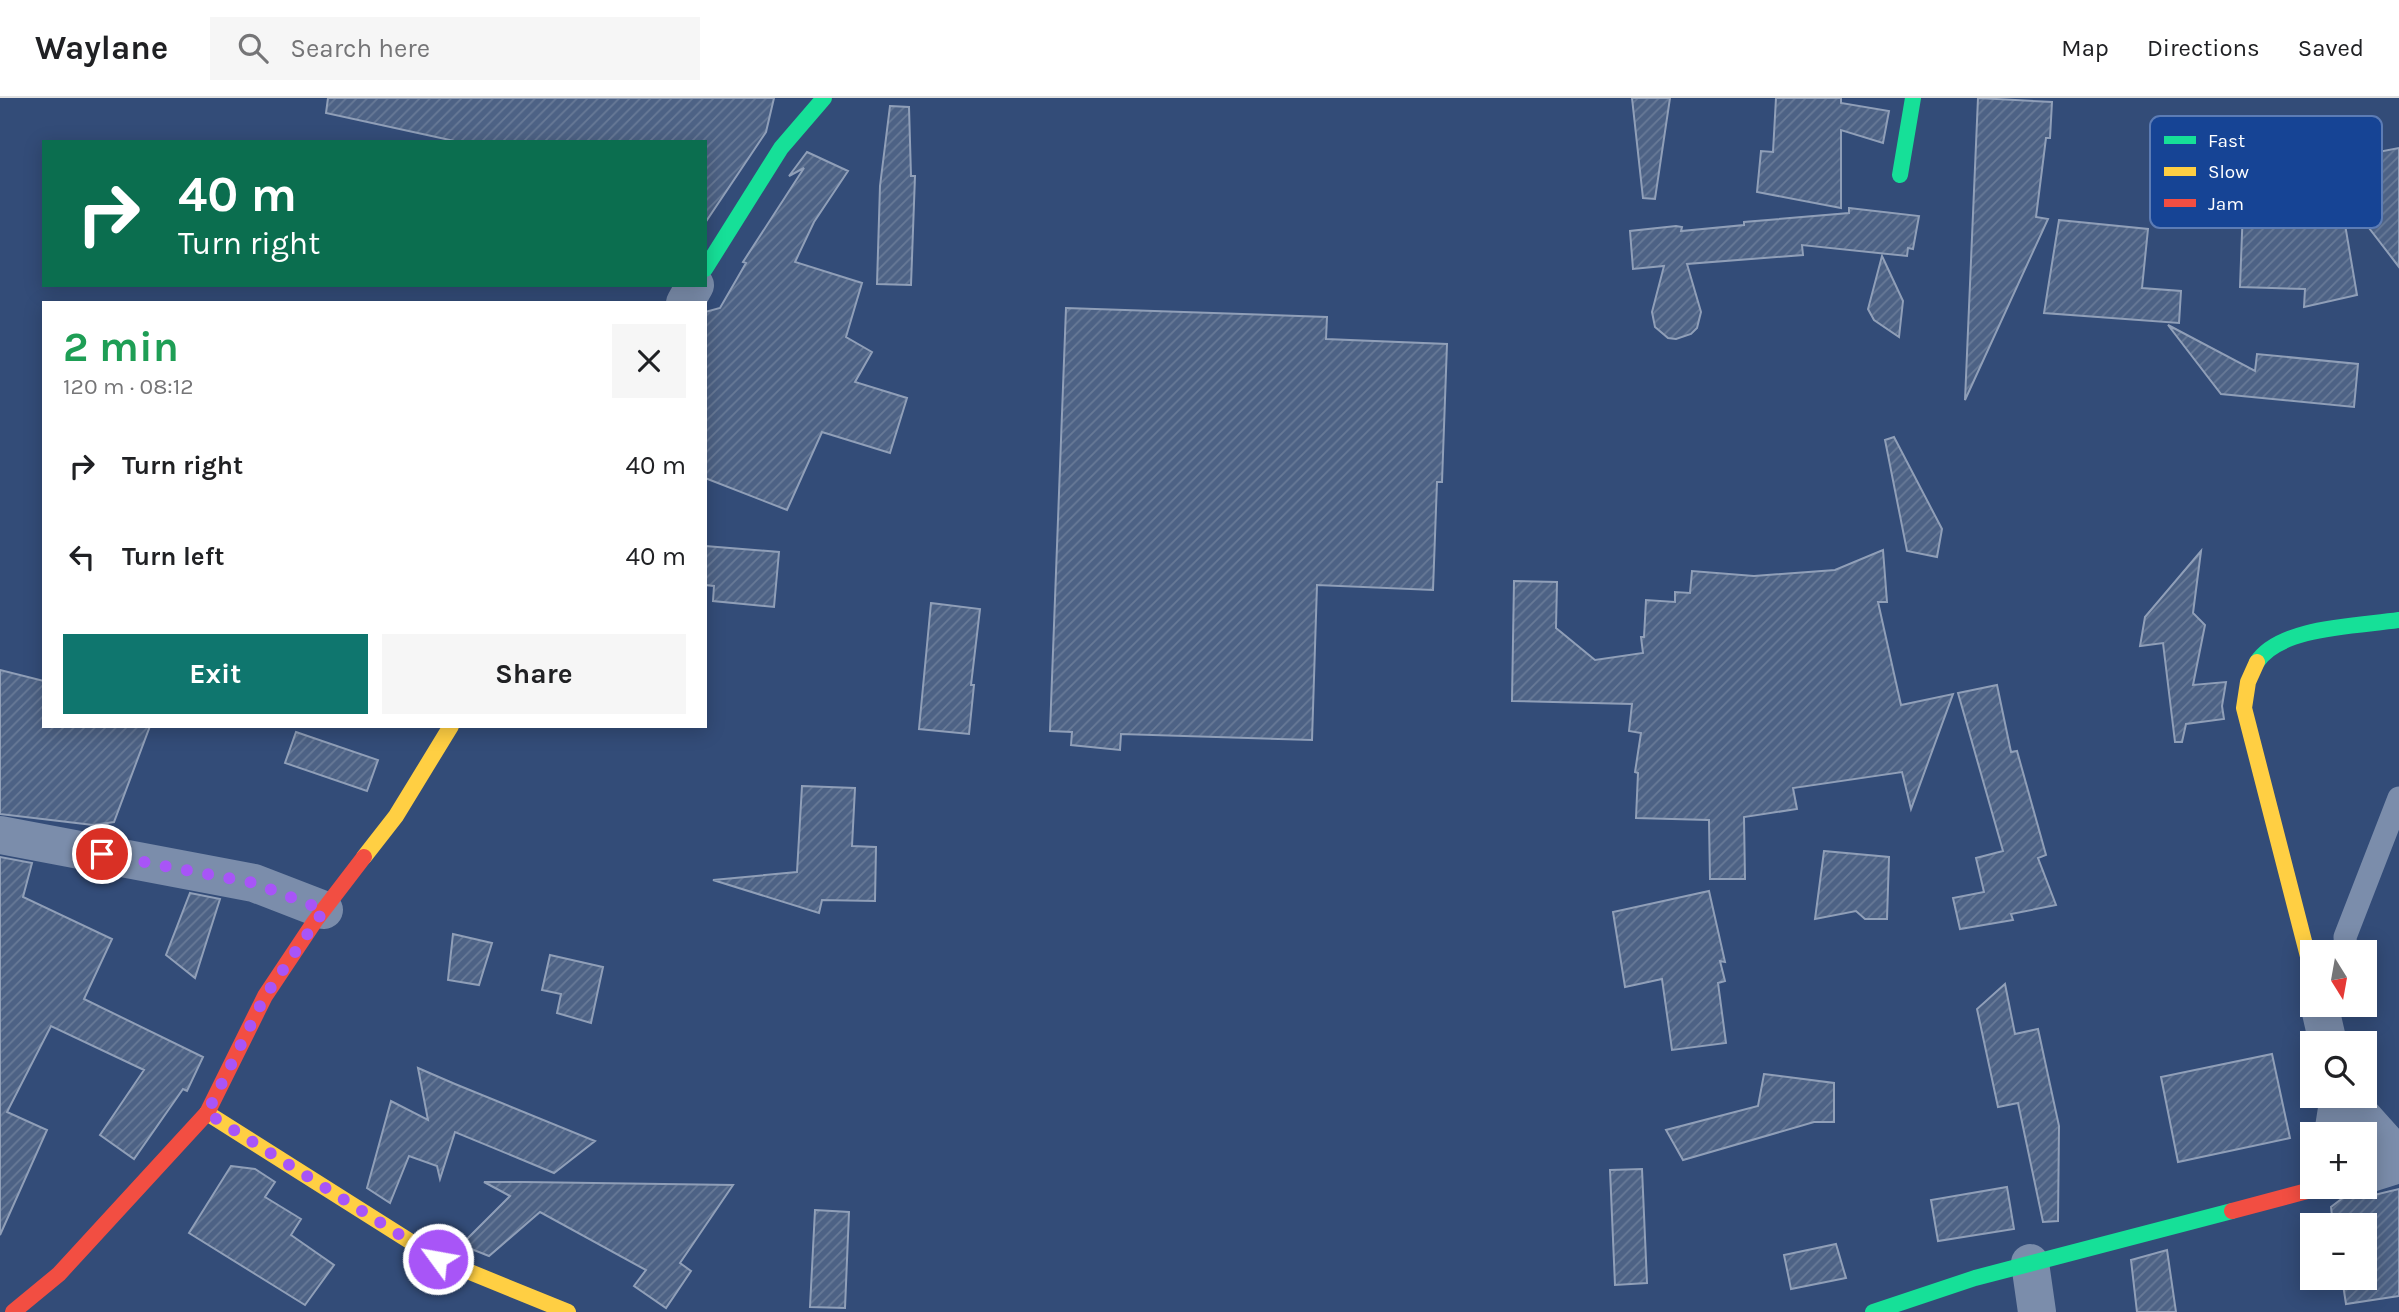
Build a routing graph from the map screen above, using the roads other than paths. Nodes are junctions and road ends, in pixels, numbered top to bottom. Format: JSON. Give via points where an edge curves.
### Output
{"nodes":[{"id":1,"x":824,"y":98,"type":"edge"},
{"id":2,"x":1913,"y":98,"type":"edge"},
{"id":3,"x":1900,"y":175,"type":"dead end"},
{"id":4,"x":707,"y":267,"type":"edge"},
{"id":5,"x":2399,"y":620,"type":"edge"},
{"id":6,"x":450,"y":728,"type":"edge"},
{"id":7,"x":2399,"y":798,"type":"edge"},
{"id":8,"x":0,"y":835,"type":"edge"},
{"id":9,"x":324,"y":910,"type":"junction"},
{"id":10,"x":2304,"y":940,"type":"edge"},
{"id":11,"x":2345,"y":940,"type":"edge"},
{"id":12,"x":2355,"y":1108,"type":"edge"},
{"id":13,"x":207,"y":1113,"type":"junction"},
{"id":14,"x":2399,"y":1157,"type":"edge"},
{"id":15,"x":2399,"y":1164,"type":"edge"},
{"id":16,"x":2377,"y":1171,"type":"edge"},
{"id":17,"x":2300,"y":1193,"type":"edge"},
{"id":18,"x":2030,"y":1263,"type":"junction"},
{"id":19,"x":13,"y":1312,"type":"edge"},
{"id":20,"x":568,"y":1312,"type":"edge"},
{"id":21,"x":1873,"y":1312,"type":"edge"},
{"id":22,"x":2037,"y":1312,"type":"edge"}],
"edges":[{"from":1,"to":4,"type":"street","via":[[781,148]]},
{"from":2,"to":3,"type":"street"},
{"from":5,"to":10,"type":"street","via":[[2274,644],[2260,656],[2245,686],[2244,708]]},
{"from":6,"to":9,"type":"street","via":[[396,816]]},
{"from":7,"to":11,"type":"lane"},
{"from":8,"to":9,"type":"street","via":[[254,883]]},
{"from":9,"to":13,"type":"street","via":[[265,996]]},
{"from":12,"to":14,"type":"street"},
{"from":13,"to":19,"type":"street","via":[[59,1274]]},
{"from":13,"to":20,"type":"street","via":[[438,1259]]},
{"from":15,"to":16,"type":"street"},
{"from":17,"to":18,"type":"street"},
{"from":18,"to":21,"type":"street"},
{"from":18,"to":22,"type":"street"}]}
